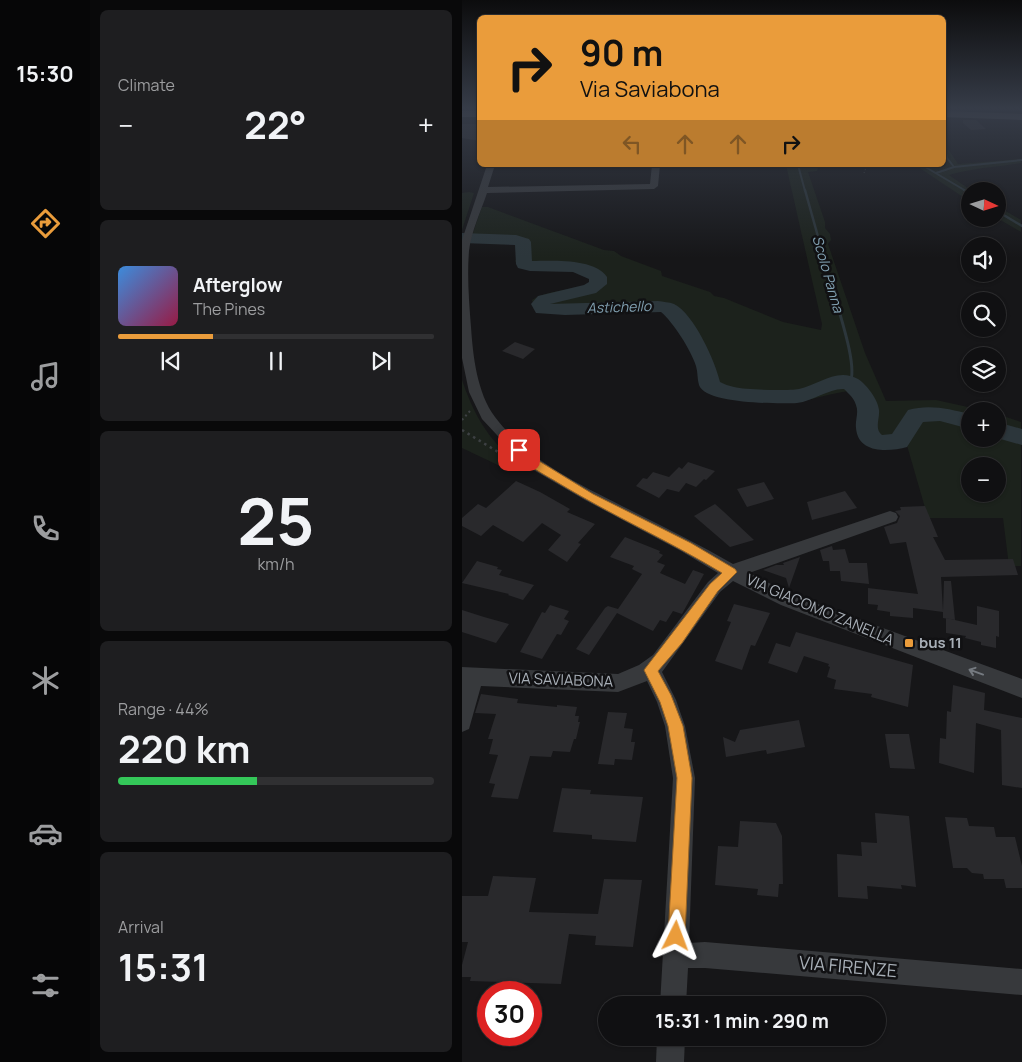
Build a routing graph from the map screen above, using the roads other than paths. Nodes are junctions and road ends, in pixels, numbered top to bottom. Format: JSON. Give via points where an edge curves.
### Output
{"nodes":[{"id":1,"x":490,"y":167,"type":"edge"},
{"id":2,"x":656,"y":167,"type":"edge"},
{"id":3,"x":483,"y":190,"type":"junction"},
{"id":4,"x":462,"y":294,"type":"edge"},
{"id":5,"x":890,"y":517,"type":"dead end"},
{"id":6,"x":731,"y":572,"type":"junction"},
{"id":7,"x":651,"y":670,"type":"junction"},
{"id":8,"x":468,"y":676,"type":"edge"},
{"id":9,"x":1022,"y":689,"type":"edge"},
{"id":10,"x":462,"y":722,"type":"edge"},
{"id":11,"x":675,"y":956,"type":"junction"},
{"id":12,"x":1022,"y":982,"type":"edge"},
{"id":13,"x":673,"y":996,"type":"edge"},
{"id":14,"x":671,"y":1046,"type":"edge"},
{"id":15,"x":670,"y":1062,"type":"edge"}],
"edges":[{"from":1,"to":3,"type":"street","name":"VIA GIACOMO ZANELLA"},
{"from":2,"to":3,"type":"street","via":[[654,186]]},
{"from":3,"to":4,"type":"street","name":"VIA GIACOMO ZANELLA","via":[[464,249]]},
{"from":4,"to":6,"type":"street","name":"VIA GIACOMO ZANELLA","via":[[466,344],[476,392],[488,419],[530,461]]},
{"from":5,"to":6,"type":"street","name":"VIA GIACOMO ZANELLA"},
{"from":6,"to":7,"type":"street","name":"VIA SAVIABONA","via":[[714,587]]},
{"from":9,"to":6,"type":"street","name":"VIA GIACOMO ZANELLA","one_way":true,"via":[[787,600]]},
{"from":7,"to":8,"type":"street","name":"VIA SAVIABONA","via":[[618,683]]},
{"from":7,"to":11,"type":"street","via":[[675,726],[684,778]]},
{"from":8,"to":10,"type":"street"},
{"from":11,"to":12,"type":"street","name":"VIA FIRENZE","via":[[705,955]]},
{"from":11,"to":13,"type":"street"},
{"from":14,"to":15,"type":"street"}]}
